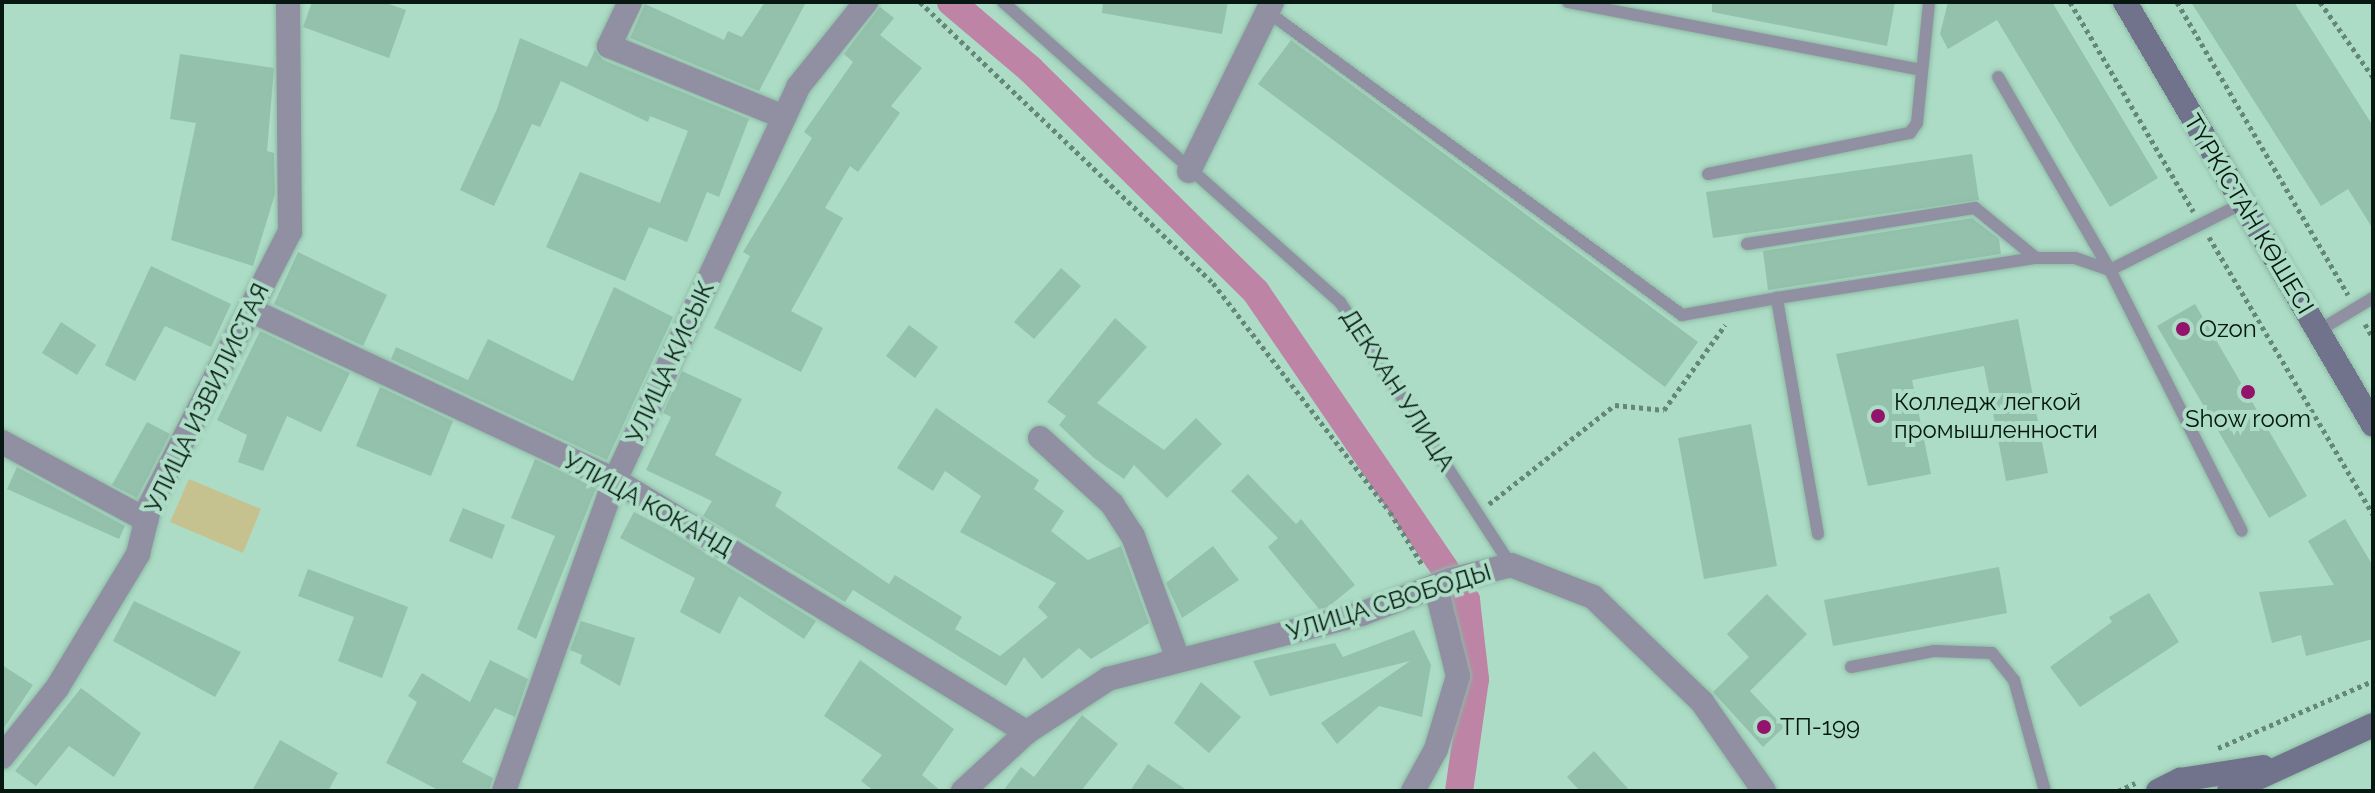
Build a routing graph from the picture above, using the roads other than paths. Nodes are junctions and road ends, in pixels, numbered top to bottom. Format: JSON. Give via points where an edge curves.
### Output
{"nodes":[{"id":1,"x":288,"y":2,"type":"edge"},
{"id":2,"x":630,"y":2,"type":"edge"},
{"id":3,"x":866,"y":2,"type":"edge"},
{"id":4,"x":1003,"y":2,"type":"edge"},
{"id":5,"x":1568,"y":2,"type":"edge"},
{"id":6,"x":1929,"y":2,"type":"edge"},
{"id":7,"x":2125,"y":2,"type":"edge"},
{"id":8,"x":1270,"y":7,"type":"edge"},
{"id":9,"x":1922,"y":70,"type":"junction"},
{"id":10,"x":1998,"y":77,"type":"dead end"},
{"id":11,"x":784,"y":117,"type":"junction"},
{"id":12,"x":1189,"y":171,"type":"junction"},
{"id":13,"x":1708,"y":174,"type":"dead end"},
{"id":14,"x":2241,"y":204,"type":"junction"},
{"id":15,"x":1747,"y":244,"type":"dead end"},
{"id":16,"x":2036,"y":258,"type":"junction"},
{"id":17,"x":2110,"y":270,"type":"junction"},
{"id":18,"x":1777,"y":298,"type":"junction"},
{"id":19,"x":2373,"y":298,"type":"edge"},
{"id":20,"x":250,"y":310,"type":"junction"},
{"id":21,"x":2318,"y":331,"type":"junction"},
{"id":22,"x":2373,"y":425,"type":"edge"},
{"id":23,"x":1040,"y":438,"type":"dead end"},
{"id":24,"x":2,"y":442,"type":"edge"},
{"id":25,"x":615,"y":480,"type":"junction"},
{"id":26,"x":146,"y":520,"type":"junction"},
{"id":27,"x":2242,"y":531,"type":"dead end"},
{"id":28,"x":1818,"y":534,"type":"dead end"},
{"id":29,"x":1511,"y":565,"type":"junction"},
{"id":30,"x":1436,"y":588,"type":"junction"},
{"id":31,"x":1164,"y":664,"type":"junction"},
{"id":32,"x":1851,"y":667,"type":"dead end"},
{"id":33,"x":2373,"y":725,"type":"edge"},
{"id":34,"x":1027,"y":732,"type":"junction"},
{"id":35,"x":2,"y":757,"type":"edge"},
{"id":36,"x":2289,"y":763,"type":"junction"},
{"id":37,"x":2151,"y":785,"type":"edge"},
{"id":38,"x":504,"y":791,"type":"edge"},
{"id":39,"x":963,"y":791,"type":"edge"},
{"id":40,"x":1413,"y":791,"type":"edge"},
{"id":41,"x":1764,"y":791,"type":"edge"},
{"id":42,"x":2045,"y":791,"type":"edge"},
{"id":43,"x":2229,"y":791,"type":"edge"}],
"edges":[{"from":1,"to":20,"type":"street","name":"УЛИЦА ИЗВИЛИСТАЯ","via":[[290,232]]},
{"from":2,"to":11,"type":"street","via":[[609,46]]},
{"from":3,"to":11,"type":"street","name":"УЛИЦА КИСЫК","via":[[798,87]]},
{"from":4,"to":12,"type":"lane","name":"ДЕКХАН УЛИЦА"},
{"from":5,"to":9,"type":"lane"},
{"from":6,"to":9,"type":"lane"},
{"from":7,"to":14,"type":"main road","name":"ТҮРКІСТАН КӨШЕСІ"},
{"from":8,"to":12,"type":"street"},
{"from":8,"to":18,"type":"lane","via":[[1682,315]]},
{"from":9,"to":13,"type":"lane","via":[[1917,123],[1895,140]]},
{"from":10,"to":17,"type":"lane"},
{"from":11,"to":25,"type":"street","name":"УЛИЦА КИСЫК"},
{"from":12,"to":29,"type":"lane","name":"ДЕКХАН УЛИЦА","via":[[1340,302]]},
{"from":14,"to":17,"type":"lane","via":[[2203,228]]},
{"from":14,"to":21,"type":"main road","name":"ТҮРКІСТАН КӨШЕСІ"},
{"from":15,"to":16,"type":"lane","via":[[1975,208]]},
{"from":16,"to":17,"type":"lane","via":[[2075,258]]},
{"from":16,"to":18,"type":"lane"},
{"from":17,"to":27,"type":"lane"},
{"from":18,"to":28,"type":"lane"},
{"from":19,"to":21,"type":"lane"},
{"from":20,"to":25,"type":"street","name":"УЛИЦА КОКАНД"},
{"from":20,"to":26,"type":"street","name":"УЛИЦА ИЗВИЛИСТАЯ"},
{"from":21,"to":22,"type":"main road","name":"ТҮРКІСТАН КӨШЕСІ"},
{"from":23,"to":31,"type":"street","via":[[1112,504],[1133,536],[1178,659]]},
{"from":24,"to":26,"type":"street"},
{"from":25,"to":34,"type":"street","name":"УЛИЦА КОКАНД"},
{"from":25,"to":38,"type":"street","name":"УЛИЦА КИСЫК"},
{"from":26,"to":35,"type":"street","name":"УЛИЦА ИЗВИЛИСТАЯ","via":[[138,554],[82,648]]},
{"from":29,"to":30,"type":"street","name":"УЛИЦА СВОБОДЫ"},
{"from":29,"to":41,"type":"street","name":"УЛИЦА СВОБОДЫ","via":[[1593,597],[1702,702]]},
{"from":30,"to":31,"type":"street","name":"УЛИЦА СВОБОДЫ","via":[[1361,614]]},
{"from":30,"to":40,"type":"street","via":[[1458,676],[1436,749]]},
{"from":31,"to":34,"type":"street","name":"УЛИЦА СВОБОДЫ","via":[[1108,679]]},
{"from":32,"to":42,"type":"lane","via":[[1934,651],[1992,653],[2014,680]]},
{"from":33,"to":36,"type":"main road"},
{"from":34,"to":39,"type":"street","name":"УЛИЦА СВОБОДЫ"},
{"from":36,"to":37,"type":"main road"},
{"from":36,"to":43,"type":"main road"}]}
